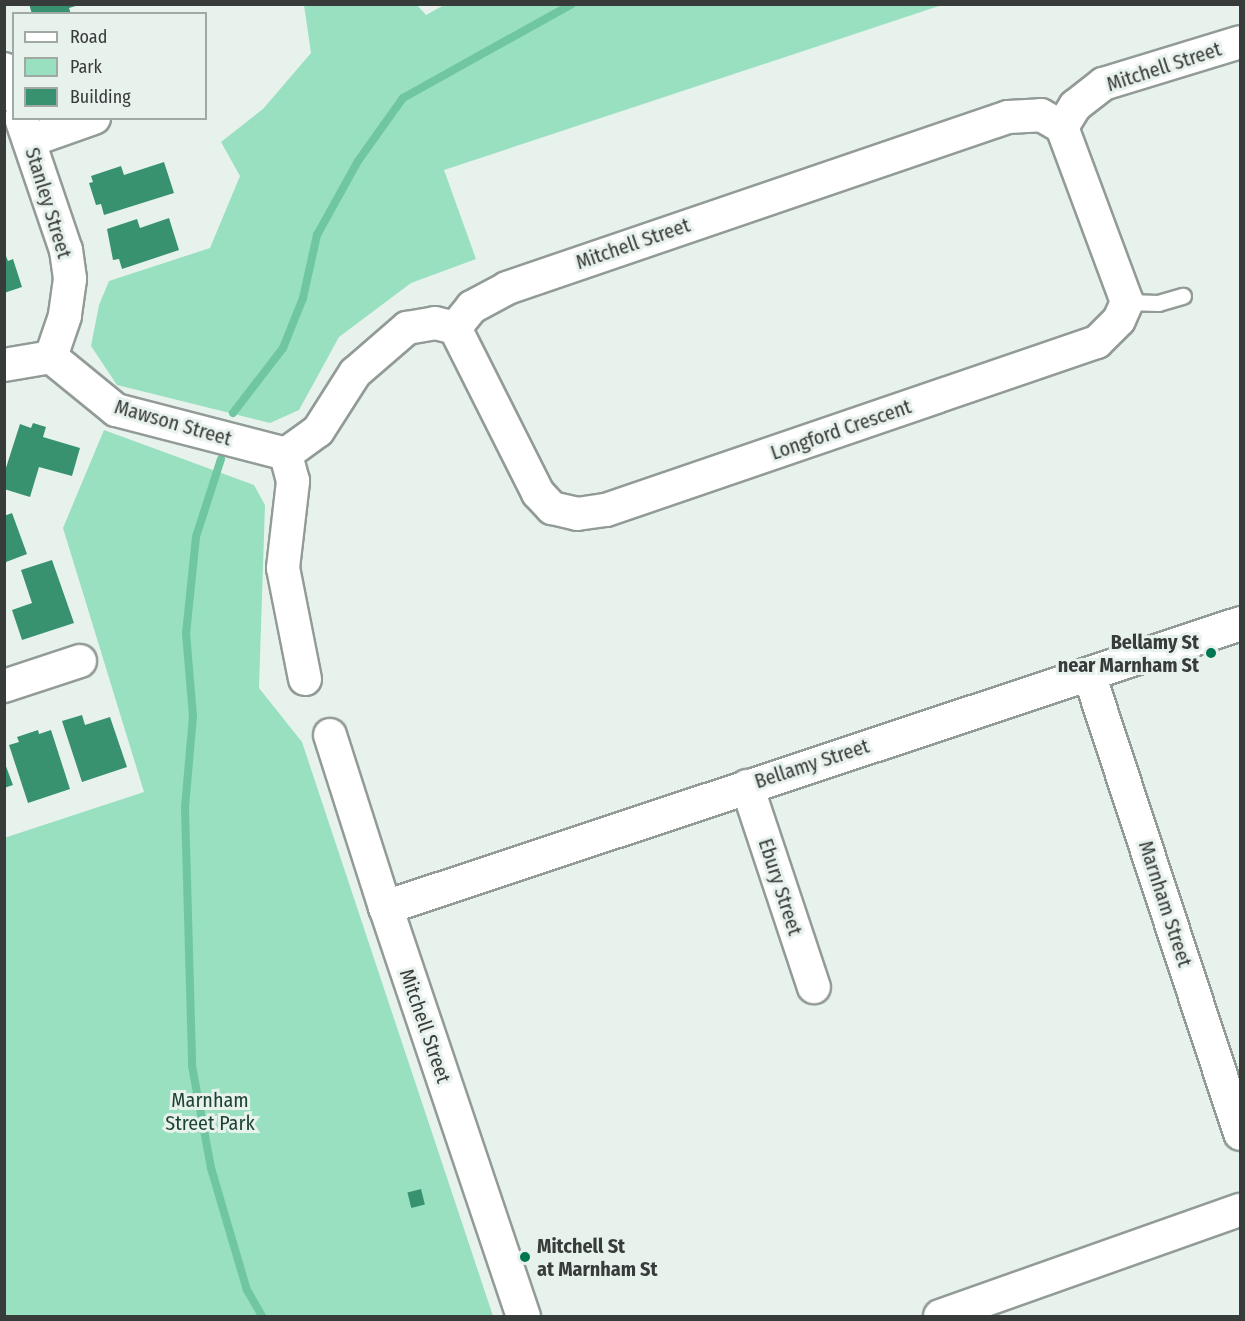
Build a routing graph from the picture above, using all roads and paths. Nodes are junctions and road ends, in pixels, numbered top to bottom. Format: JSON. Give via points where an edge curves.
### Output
{"nodes":[{"id":1,"x":1240,"y":42,"type":"edge"},
{"id":2,"x":4,"y":69,"type":"edge"},
{"id":3,"x":12,"y":91,"type":"edge"},
{"id":4,"x":82,"y":120,"type":"edge"},
{"id":5,"x":1062,"y":127,"type":"junction"},
{"id":6,"x":25,"y":130,"type":"edge"},
{"id":7,"x":1183,"y":296,"type":"dead end"},
{"id":8,"x":1127,"y":302,"type":"junction"},
{"id":9,"x":455,"y":328,"type":"junction"},
{"id":10,"x":51,"y":357,"type":"junction"},
{"id":11,"x":4,"y":364,"type":"edge"},
{"id":12,"x":286,"y":454,"type":"junction"},
{"id":13,"x":1240,"y":624,"type":"edge"},
{"id":14,"x":80,"y":661,"type":"dead end"},
{"id":15,"x":1089,"y":674,"type":"junction"},
{"id":16,"x":305,"y":679,"type":"dead end"},
{"id":17,"x":4,"y":686,"type":"edge"},
{"id":18,"x":330,"y":735,"type":"dead end"},
{"id":19,"x":747,"y":786,"type":"junction"},
{"id":20,"x":385,"y":907,"type":"junction"},
{"id":21,"x":814,"y":987,"type":"dead end"},
{"id":22,"x":1240,"y":1134,"type":"edge"},
{"id":23,"x":1240,"y":1210,"type":"edge"},
{"id":24,"x":523,"y":1317,"type":"edge"},
{"id":25,"x":940,"y":1317,"type":"edge"}],
"edges":[{"from":1,"to":5,"type":"street","name":"Mitchell Street","via":[[1103,84],[1075,106]]},
{"from":2,"to":3,"type":"street"},
{"from":4,"to":6,"type":"street"},
{"from":5,"to":8,"type":"street"},
{"from":5,"to":9,"type":"street","name":"Mitchell Street","via":[[1041,115],[1008,117],[507,288],[472,307]]},
{"from":6,"to":10,"type":"street","name":"Stanley Street","via":[[66,250],[70,279],[65,316]]},
{"from":7,"to":8,"type":"lane","via":[[1158,303]]},
{"from":8,"to":9,"type":"street","name":"Longford Crescent","via":[[1119,320],[1097,342],[606,510],[577,514],[552,508],[538,493]]},
{"from":9,"to":12,"type":"street","via":[[435,323],[407,328],[355,373],[318,431]]},
{"from":10,"to":11,"type":"street"},
{"from":10,"to":12,"type":"street","name":"Mawson Street","via":[[116,410]]},
{"from":12,"to":16,"type":"street","via":[[293,481],[283,568]]},
{"from":13,"to":15,"type":"street","name":"Bellamy Street"},
{"from":14,"to":17,"type":"street"},
{"from":15,"to":19,"type":"street","name":"Bellamy Street"},
{"from":15,"to":22,"type":"street","name":"Marnham Street"},
{"from":18,"to":20,"type":"street","name":"Mitchell Street"},
{"from":19,"to":20,"type":"street","name":"Bellamy Street"},
{"from":19,"to":21,"type":"street","name":"Ebury Street"},
{"from":20,"to":24,"type":"street","name":"Mitchell Street"},
{"from":23,"to":25,"type":"street"}]}
